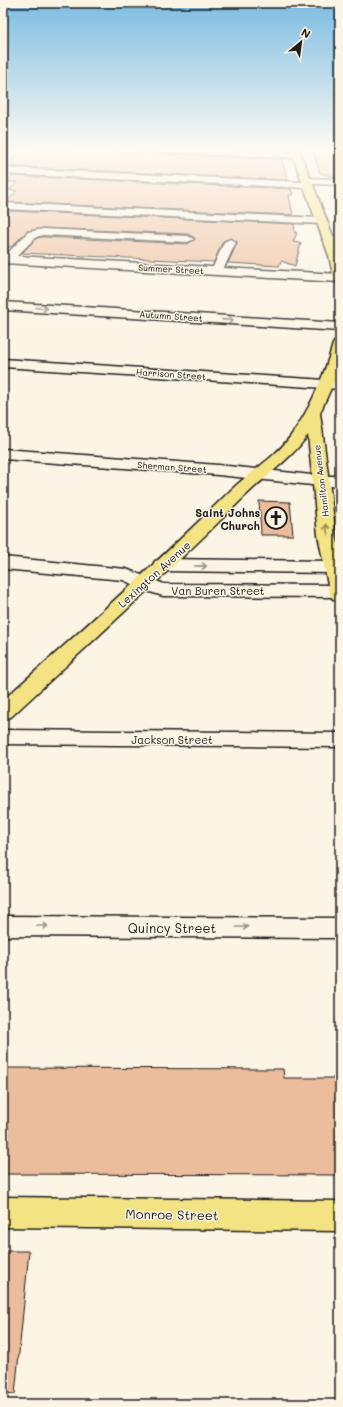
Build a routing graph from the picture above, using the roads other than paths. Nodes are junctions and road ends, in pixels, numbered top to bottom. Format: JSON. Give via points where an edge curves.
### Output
{"nodes":[{"id":1,"x":187,"y":215,"type":"edge"},
{"id":2,"x":319,"y":215,"type":"edge"},
{"id":3,"x":321,"y":221,"type":"junction"},
{"id":4,"x":188,"y":239,"type":"dead end"},
{"id":5,"x":328,"y":240,"type":"junction"},
{"id":6,"x":340,"y":240,"type":"edge"},
{"id":7,"x":230,"y":242,"type":"dead end"},
{"id":8,"x":5,"y":259,"type":"edge"},
{"id":9,"x":217,"y":271,"type":"junction"},
{"id":10,"x":340,"y":278,"type":"edge"},
{"id":11,"x":3,"y":306,"type":"edge"},
{"id":12,"x":340,"y":327,"type":"edge"},
{"id":13,"x":340,"y":346,"type":"edge"},
{"id":14,"x":3,"y":363,"type":"edge"},
{"id":15,"x":333,"y":385,"type":"edge"},
{"id":16,"x":313,"y":413,"type":"junction"},
{"id":17,"x":3,"y":454,"type":"edge"},
{"id":18,"x":258,"y":475,"type":"junction"},
{"id":19,"x":321,"y":481,"type":"junction"},
{"id":20,"x":340,"y":481,"type":"edge"},
{"id":21,"x":3,"y":563,"type":"edge"},
{"id":22,"x":162,"y":565,"type":"junction"},
{"id":23,"x":334,"y":567,"type":"junction"},
{"id":24,"x":144,"y":583,"type":"junction"},
{"id":25,"x":340,"y":592,"type":"edge"},
{"id":26,"x":3,"y":712,"type":"edge"},
{"id":27,"x":3,"y":737,"type":"edge"},
{"id":28,"x":340,"y":740,"type":"edge"},
{"id":29,"x":3,"y":926,"type":"edge"},
{"id":30,"x":340,"y":928,"type":"edge"},
{"id":31,"x":3,"y":1212,"type":"edge"},
{"id":32,"x":340,"y":1216,"type":"edge"}],
"edges":[{"from":1,"to":3,"type":"street"},
{"from":2,"to":3,"type":"main road"},
{"from":3,"to":5,"type":"main road"},
{"from":4,"to":8,"type":"street","via":[[43,232],[32,234]]},
{"from":5,"to":6,"type":"street"},
{"from":5,"to":10,"type":"main road"},
{"from":7,"to":9,"type":"street"},
{"from":8,"to":9,"type":"street","name":"Summer Street"},
{"from":9,"to":10,"type":"street","name":"Summer Street"},
{"from":11,"to":12,"type":"street","name":"Autumn Street","one_way":true},
{"from":13,"to":15,"type":"main road","name":"Lexington Avenue"},
{"from":14,"to":15,"type":"street","name":"Harrison Street"},
{"from":15,"to":16,"type":"main road","name":"Lexington Avenue"},
{"from":16,"to":18,"type":"main road","name":"Lexington Avenue","via":[[295,442]]},
{"from":16,"to":19,"type":"main road","name":"Hamilton Avenue"},
{"from":17,"to":18,"type":"street","name":"Sherman Street"},
{"from":18,"to":19,"type":"street","name":"Sherman Street"},
{"from":18,"to":22,"type":"main road","name":"Lexington Avenue"},
{"from":19,"to":20,"type":"street","name":"Sherman Street"},
{"from":23,"to":19,"type":"main road","name":"Hamilton Avenue","one_way":true,"via":[[327,535]]},
{"from":21,"to":24,"type":"street","name":"Van Buren Street","via":[[126,575]]},
{"from":22,"to":23,"type":"street","one_way":true},
{"from":22,"to":24,"type":"main road","name":"Lexington Avenue"},
{"from":23,"to":25,"type":"main road","name":"Hamilton Avenue"},
{"from":24,"to":25,"type":"street","name":"Van Buren Street","via":[[163,590]]},
{"from":24,"to":26,"type":"main road","name":"Lexington Avenue"},
{"from":27,"to":28,"type":"street","name":"Jackson Street"},
{"from":29,"to":30,"type":"street","name":"Quincy Street","one_way":true},
{"from":31,"to":32,"type":"main road","name":"Monroe Street"}]}
